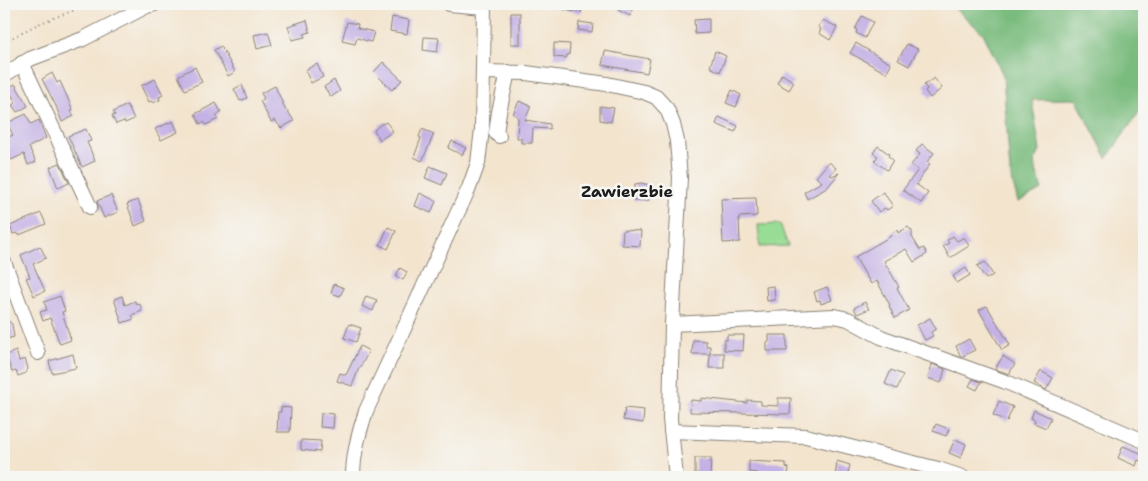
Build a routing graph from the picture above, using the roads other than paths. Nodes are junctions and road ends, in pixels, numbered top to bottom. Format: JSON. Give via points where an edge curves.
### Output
{"nodes":[{"id":1,"x":155,"y":4,"type":"edge"},
{"id":2,"x":449,"y":4,"type":"edge"},
{"id":3,"x":484,"y":5,"type":"edge"},
{"id":4,"x":22,"y":63,"type":"junction"},
{"id":5,"x":484,"y":72,"type":"junction"},
{"id":6,"x":508,"y":72,"type":"junction"},
{"id":7,"x":4,"y":75,"type":"edge"},
{"id":8,"x":499,"y":136,"type":"dead end"},
{"id":9,"x":90,"y":207,"type":"dead end"},
{"id":10,"x":4,"y":262,"type":"edge"},
{"id":11,"x":672,"y":324,"type":"junction"},
{"id":12,"x":38,"y":353,"type":"dead end"},
{"id":13,"x":670,"y":431,"type":"junction"},
{"id":14,"x":1144,"y":442,"type":"edge"},
{"id":15,"x":353,"y":477,"type":"edge"},
{"id":16,"x":676,"y":477,"type":"edge"},
{"id":17,"x":962,"y":477,"type":"edge"}],
"edges":[{"from":1,"to":4,"type":"street","via":[[83,39]]},
{"from":2,"to":3,"type":"street"},
{"from":3,"to":5,"type":"street"},
{"from":4,"to":7,"type":"street"},
{"from":4,"to":9,"type":"street"},
{"from":5,"to":6,"type":"street"},
{"from":5,"to":15,"type":"street","via":[[478,163],[366,411],[358,436]]},
{"from":6,"to":8,"type":"street","via":[[496,133]]},
{"from":6,"to":11,"type":"street","via":[[636,90],[656,97],[667,109],[677,141],[680,178]]},
{"from":10,"to":12,"type":"street"},
{"from":11,"to":13,"type":"street"},
{"from":11,"to":14,"type":"street","via":[[841,317],[881,337],[1006,382]]},
{"from":13,"to":16,"type":"street"},
{"from":13,"to":17,"type":"street","via":[[806,436]]}]}
